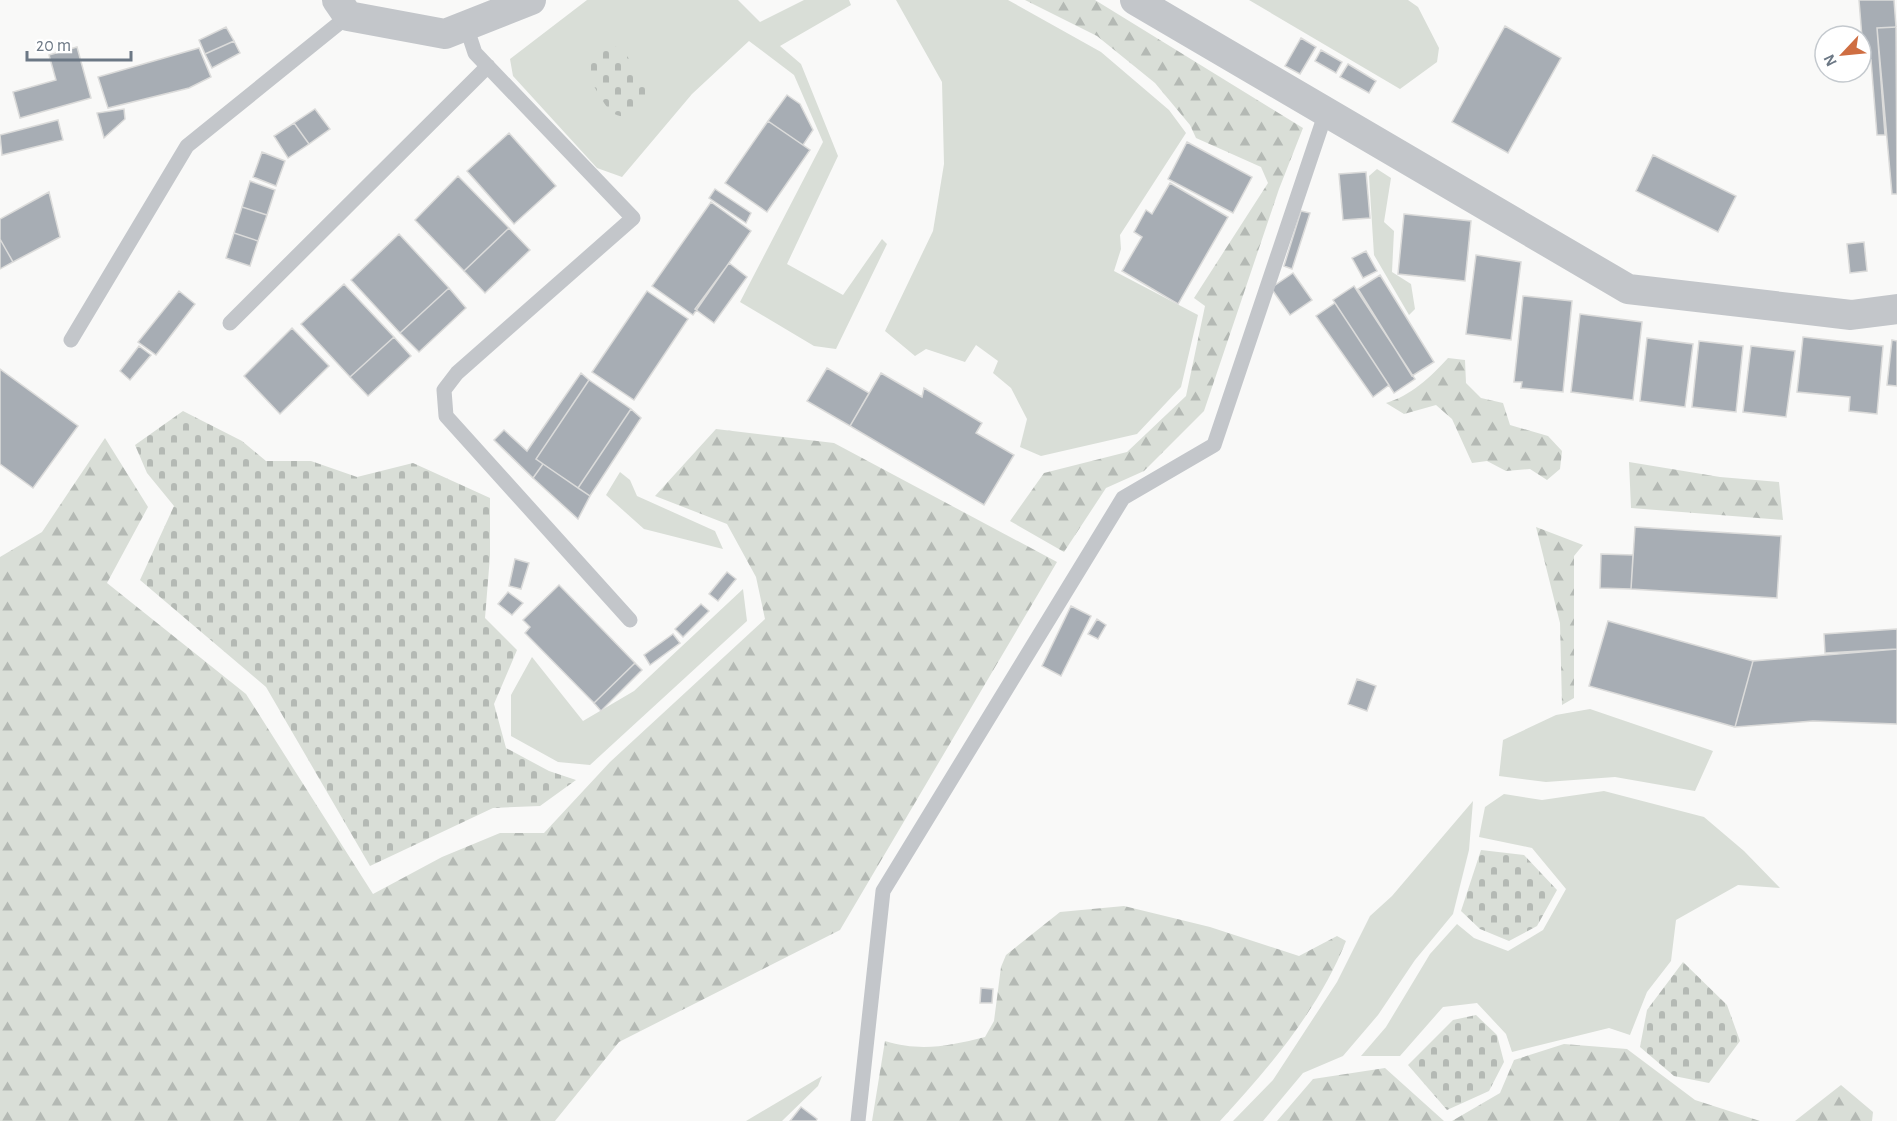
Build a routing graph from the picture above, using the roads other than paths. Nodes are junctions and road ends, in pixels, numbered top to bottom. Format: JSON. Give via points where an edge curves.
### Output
{"nodes":[{"id":1,"x":531,"y":0,"type":"edge"},
{"id":2,"x":1135,"y":0,"type":"edge"},
{"id":3,"x":343,"y":8,"type":"edge"},
{"id":4,"x":466,"y":26,"type":"junction"},
{"id":5,"x":488,"y":66,"type":"junction"},
{"id":6,"x":1326,"y":112,"type":"junction"},
{"id":7,"x":1897,"y":309,"type":"edge"},
{"id":8,"x":230,"y":323,"type":"dead end"},
{"id":9,"x":71,"y":340,"type":"dead end"},
{"id":10,"x":630,"y":620,"type":"dead end"},
{"id":11,"x":858,"y":1121,"type":"edge"}],
"edges":[{"from":1,"to":4,"type":"street"},
{"from":2,"to":6,"type":"street"},
{"from":3,"to":4,"type":"street","via":[[445,34]]},
{"from":3,"to":9,"type":"lane","via":[[187,146]]},
{"from":4,"to":5,"type":"lane","via":[[475,53]]},
{"from":5,"to":8,"type":"lane"},
{"from":5,"to":10,"type":"lane","via":[[633,218],[457,373],[444,390],[446,416]]},
{"from":6,"to":7,"type":"street","via":[[1628,289],[1851,315]]},
{"from":6,"to":11,"type":"lane","via":[[1214,445],[1123,498],[883,891]]}]}
